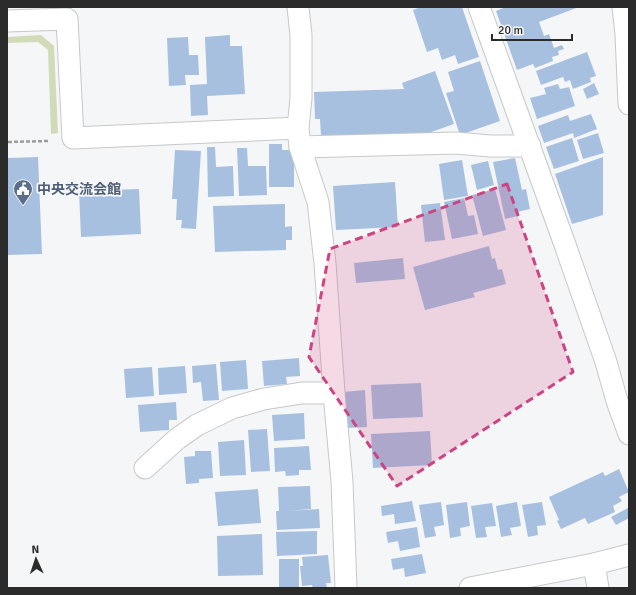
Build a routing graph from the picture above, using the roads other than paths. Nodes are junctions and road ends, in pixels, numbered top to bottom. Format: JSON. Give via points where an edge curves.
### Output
{"nodes":[{"id":1,"x":298,"y":7,"type":"edge"},
{"id":2,"x":479,"y":7,"type":"edge"},
{"id":3,"x":623,"y":7,"type":"edge"},
{"id":4,"x":7,"y":21,"type":"edge"},
{"id":5,"x":629,"y":104,"type":"edge"},
{"id":6,"x":299,"y":138,"type":"junction"},
{"id":7,"x":530,"y":146,"type":"junction"},
{"id":8,"x":334,"y":393,"type":"junction"},
{"id":9,"x":623,"y":404,"type":"edge"},
{"id":10,"x":629,"y":434,"type":"edge"},
{"id":11,"x":145,"y":468,"type":"dead end"},
{"id":12,"x":629,"y":555,"type":"edge"},
{"id":13,"x":594,"y":564,"type":"junction"},
{"id":14,"x":346,"y":588,"type":"edge"},
{"id":15,"x":470,"y":588,"type":"edge"},
{"id":16,"x":598,"y":588,"type":"edge"}],
"edges":[{"from":1,"to":6,"type":"street","via":[[301,35]]},
{"from":2,"to":7,"type":"street"},
{"from":3,"to":5,"type":"street"},
{"from":4,"to":6,"type":"street","via":[[67,19],[73,138]]},
{"from":6,"to":7,"type":"street"},
{"from":6,"to":8,"type":"street","via":[[318,202]]},
{"from":7,"to":9,"type":"street","via":[[603,355]]},
{"from":8,"to":11,"type":"street","via":[[302,393],[264,399],[232,408],[197,425],[176,439]]},
{"from":8,"to":14,"type":"street","via":[[342,482]]},
{"from":9,"to":10,"type":"street"},
{"from":12,"to":13,"type":"street"},
{"from":13,"to":15,"type":"street"},
{"from":13,"to":16,"type":"street"}]}
